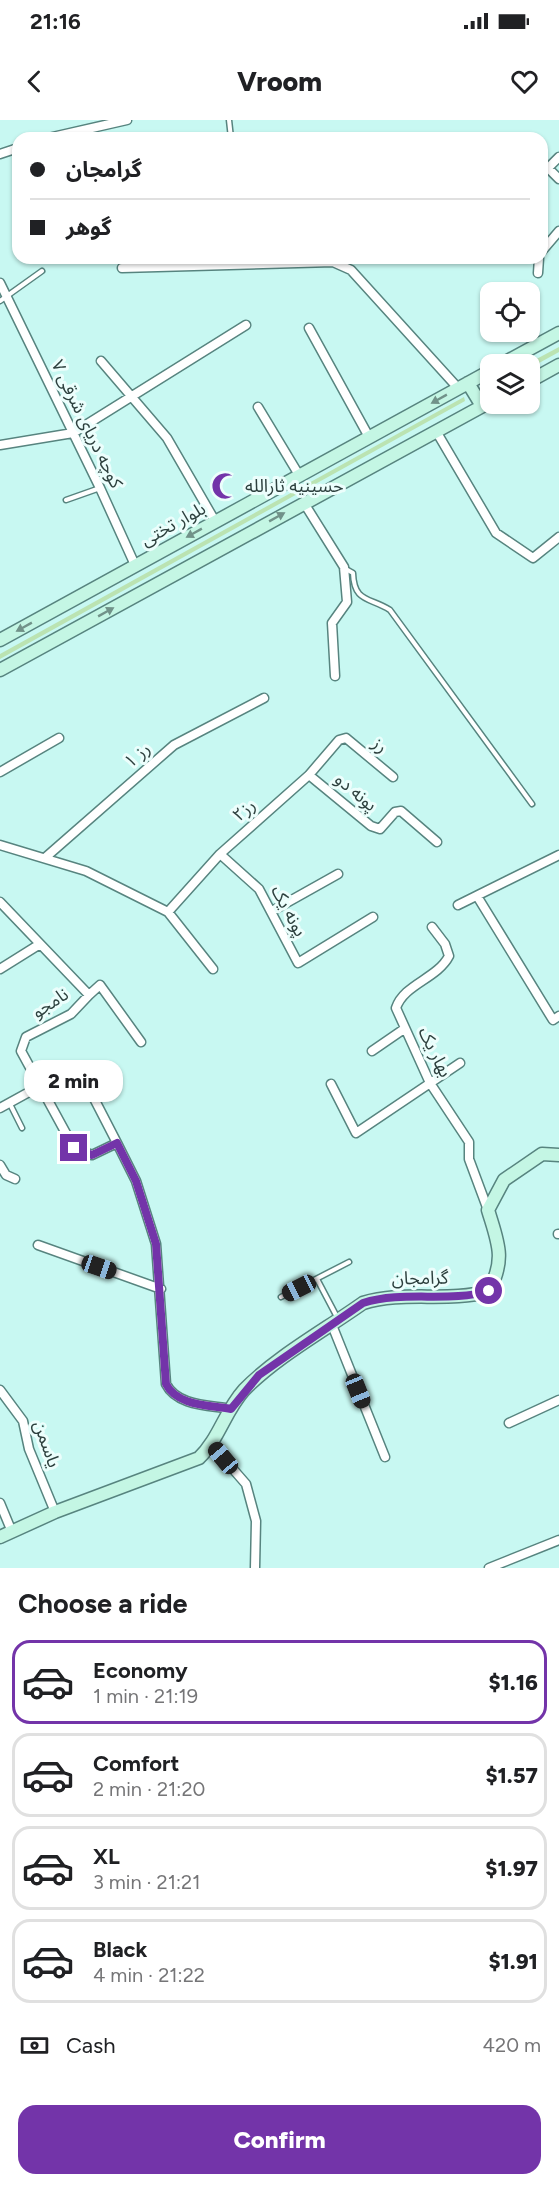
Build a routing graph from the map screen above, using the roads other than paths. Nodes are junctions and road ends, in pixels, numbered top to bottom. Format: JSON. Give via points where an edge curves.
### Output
{"nodes":[{"id":1,"x":127,"y":120,"type":"edge"},
{"id":2,"x":113,"y":121,"type":"edge"},
{"id":3,"x":71,"y":132,"type":"edge"},
{"id":4,"x":559,"y":157,"type":"edge"},
{"id":5,"x":559,"y":179,"type":"edge"},
{"id":6,"x":559,"y":231,"type":"edge"},
{"id":7,"x":548,"y":244,"type":"edge"},
{"id":8,"x":263,"y":264,"type":"edge"},
{"id":9,"x":338,"y":264,"type":"edge"},
{"id":10,"x":539,"y":264,"type":"edge"},
{"id":11,"x":122,"y":268,"type":"dead end"},
{"id":12,"x":42,"y":272,"type":"dead end"},
{"id":13,"x":538,"y":273,"type":"dead end"},
{"id":14,"x":0,"y":283,"type":"edge"},
{"id":15,"x":3,"y":300,"type":"edge"},
{"id":16,"x":246,"y":325,"type":"dead end"},
{"id":17,"x":309,"y":328,"type":"dead end"},
{"id":18,"x":559,"y":333,"type":"edge"},
{"id":19,"x":520,"y":354,"type":"edge"},
{"id":20,"x":101,"y":361,"type":"dead end"},
{"id":21,"x":559,"y":365,"type":"edge"},
{"id":22,"x":540,"y":375,"type":"edge"},
{"id":23,"x":480,"y":377,"type":"edge"},
{"id":24,"x":463,"y":386,"type":"junction"},
{"id":25,"x":131,"y":396,"type":"junction"},
{"id":26,"x":480,"y":399,"type":"edge"},
{"id":27,"x":258,"y":407,"type":"dead end"},
{"id":28,"x":480,"y":407,"type":"edge"},
{"id":29,"x":436,"y":431,"type":"junction"},
{"id":30,"x":73,"y":432,"type":"junction"},
{"id":31,"x":369,"y":437,"type":"junction"},
{"id":32,"x":0,"y":445,"type":"edge"},
{"id":33,"x":298,"y":475,"type":"junction"},
{"id":34,"x":100,"y":488,"type":"junction"},
{"id":35,"x":66,"y":500,"type":"dead end"},
{"id":36,"x":304,"y":502,"type":"junction"},
{"id":37,"x":215,"y":521,"type":"junction"},
{"id":38,"x":559,"y":537,"type":"edge"},
{"id":39,"x":135,"y":565,"type":"junction"},
{"id":40,"x":344,"y":567,"type":"junction"},
{"id":41,"x":0,"y":640,"type":"edge"},
{"id":42,"x":0,"y":670,"type":"edge"},
{"id":43,"x":335,"y":676,"type":"dead end"},
{"id":44,"x":264,"y":698,"type":"dead end"},
{"id":45,"x":59,"y":738,"type":"dead end"},
{"id":46,"x":346,"y":738,"type":"joint"},
{"id":47,"x":0,"y":772,"type":"edge"},
{"id":48,"x":309,"y":775,"type":"junction"},
{"id":49,"x":393,"y":777,"type":"dead end"},
{"id":50,"x":532,"y":804,"type":"dead end"},
{"id":51,"x":437,"y":842,"type":"dead end"},
{"id":52,"x":0,"y":845,"type":"edge"},
{"id":53,"x":220,"y":854,"type":"junction"},
{"id":54,"x":559,"y":855,"type":"edge"},
{"id":55,"x":46,"y":857,"type":"junction"},
{"id":56,"x":338,"y":874,"type":"dead end"},
{"id":57,"x":477,"y":896,"type":"junction"},
{"id":58,"x":0,"y":902,"type":"edge"},
{"id":59,"x":459,"y":905,"type":"dead end"},
{"id":60,"x":272,"y":911,"type":"junction"},
{"id":61,"x":168,"y":912,"type":"junction"},
{"id":62,"x":373,"y":917,"type":"dead end"},
{"id":63,"x":432,"y":927,"type":"dead end"},
{"id":64,"x":40,"y":944,"type":"junction"},
{"id":65,"x":0,"y":969,"type":"edge"},
{"id":66,"x":213,"y":969,"type":"dead end"},
{"id":67,"x":89,"y":995,"type":"junction"},
{"id":68,"x":559,"y":1016,"type":"edge"},
{"id":69,"x":404,"y":1029,"type":"junction"},
{"id":70,"x":141,"y":1042,"type":"dead end"},
{"id":71,"x":372,"y":1051,"type":"dead end"},
{"id":72,"x":460,"y":1063,"type":"dead end"},
{"id":73,"x":84,"y":1079,"type":"dead end"},
{"id":74,"x":430,"y":1083,"type":"junction"},
{"id":75,"x":331,"y":1084,"type":"dead end"},
{"id":76,"x":40,"y":1086,"type":"junction"},
{"id":77,"x":9,"y":1103,"type":"junction"},
{"id":78,"x":0,"y":1108,"type":"edge"},
{"id":79,"x":22,"y":1128,"type":"dead end"},
{"id":80,"x":117,"y":1143,"type":"junction"},
{"id":81,"x":559,"y":1155,"type":"edge"},
{"id":82,"x":0,"y":1165,"type":"edge"},
{"id":83,"x":15,"y":1179,"type":"dead end"},
{"id":84,"x":488,"y":1210,"type":"junction"},
{"id":85,"x":38,"y":1245,"type":"dead end"},
{"id":86,"x":349,"y":1262,"type":"dead end"},
{"id":87,"x":317,"y":1279,"type":"junction"},
{"id":88,"x":161,"y":1289,"type":"junction"},
{"id":89,"x":281,"y":1297,"type":"dead end"},
{"id":90,"x":336,"y":1323,"type":"junction"},
{"id":91,"x":0,"y":1390,"type":"edge"},
{"id":92,"x":559,"y":1400,"type":"edge"},
{"id":93,"x":231,"y":1409,"type":"junction"},
{"id":94,"x":509,"y":1423,"type":"dead end"},
{"id":95,"x":212,"y":1445,"type":"junction"},
{"id":96,"x":385,"y":1457,"type":"dead end"},
{"id":97,"x":0,"y":1503,"type":"edge"},
{"id":98,"x":55,"y":1512,"type":"junction"},
{"id":99,"x":12,"y":1532,"type":"junction"},
{"id":100,"x":0,"y":1537,"type":"edge"},
{"id":101,"x":559,"y":1540,"type":"edge"},
{"id":102,"x":255,"y":1568,"type":"edge"},
{"id":103,"x":489,"y":1568,"type":"edge"}],
"edges":[{"from":1,"to":2,"type":"street"},
{"from":2,"to":3,"type":"street"},
{"from":4,"to":5,"type":"street","via":[[548,168]]},
{"from":6,"to":7,"type":"street"},
{"from":8,"to":11,"type":"street"},
{"from":9,"to":24,"type":"street","via":[[351,270]]},
{"from":10,"to":13,"type":"street"},
{"from":12,"to":15,"type":"lane"},
{"from":14,"to":15,"type":"street","name":"کوچه دریای شرقی ۷"},
{"from":15,"to":30,"type":"street","name":"کوچه دریای شرقی ۷"},
{"from":16,"to":25,"type":"street"},
{"from":17,"to":31,"type":"street"},
{"from":18,"to":19,"type":"main road"},
{"from":20,"to":25,"type":"street"},
{"from":21,"to":22,"type":"main road"},
{"from":23,"to":24,"type":"main road","name":"بلوار تختی"},
{"from":24,"to":26,"type":"main road"},
{"from":24,"to":31,"type":"main road","name":"بلوار تختی","one_way":true},
{"from":25,"to":30,"type":"street"},
{"from":25,"to":37,"type":"street","via":[[167,438]]},
{"from":27,"to":33,"type":"street"},
{"from":28,"to":29,"type":"main road"},
{"from":29,"to":36,"type":"main road"},
{"from":29,"to":38,"type":"street","via":[[496,533],[533,558]]},
{"from":30,"to":32,"type":"street"},
{"from":30,"to":34,"type":"street","name":"کوچه دریای شرقی ۷"},
{"from":31,"to":33,"type":"main road","name":"بلوار تختی"},
{"from":33,"to":37,"type":"main road","name":"بلوار تختی"},
{"from":34,"to":35,"type":"lane"},
{"from":34,"to":39,"type":"street","name":"کوچه دریای شرقی ۷"},
{"from":36,"to":40,"type":"street"},
{"from":42,"to":36,"type":"main road","one_way":true},
{"from":37,"to":39,"type":"main road","name":"بلوار تختی","one_way":true},
{"from":39,"to":41,"type":"main road","name":"بلوار تختی","one_way":true},
{"from":40,"to":43,"type":"street","via":[[347,602],[332,623]]},
{"from":40,"to":50,"type":"lane","via":[[353,573],[359,595],[390,610]]},
{"from":44,"to":55,"type":"street","name":"رز ۱","via":[[174,745]]},
{"from":45,"to":47,"type":"street"},
{"from":46,"to":48,"type":"street","name":"رز۲","via":[[339,740]]},
{"from":46,"to":49,"type":"street","name":"رز"},
{"from":48,"to":51,"type":"street","name":"پونه دو","via":[[372,826],[380,829],[395,812],[401,812]]},
{"from":48,"to":53,"type":"street","name":"رز۲"},
{"from":52,"to":55,"type":"street"},
{"from":53,"to":60,"type":"street","name":"پونه یک","via":[[259,889]]},
{"from":53,"to":61,"type":"street","name":"رز۲"},
{"from":54,"to":57,"type":"street"},
{"from":55,"to":61,"type":"street","via":[[86,871]]},
{"from":56,"to":60,"type":"street"},
{"from":57,"to":59,"type":"street"},
{"from":57,"to":68,"type":"street","via":[[553,1020]]},
{"from":58,"to":64,"type":"street","name":"نامجو"},
{"from":60,"to":62,"type":"street","name":"پونه یک","via":[[298,963]]},
{"from":61,"to":66,"type":"street"},
{"from":63,"to":69,"type":"street","name":"بهار یک","via":[[445,944],[448,956],[444,965],[399,998],[396,1008]]},
{"from":64,"to":65,"type":"street"},
{"from":64,"to":67,"type":"street","name":"نامجو"},
{"from":67,"to":70,"type":"street","via":[[100,985]]},
{"from":67,"to":76,"type":"street","name":"نامجو","via":[[70,1014],[26,1037],[21,1051]]},
{"from":69,"to":71,"type":"street"},
{"from":69,"to":74,"type":"street","name":"بهار یک"},
{"from":72,"to":74,"type":"street"},
{"from":73,"to":80,"type":"street"},
{"from":74,"to":75,"type":"street","via":[[356,1134]]},
{"from":74,"to":84,"type":"street","name":"بهار یک","via":[[469,1142],[469,1160]]},
{"from":76,"to":77,"type":"street"},
{"from":76,"to":80,"type":"street","name":"نامجو","via":[[74,1148],[92,1155]]},
{"from":77,"to":78,"type":"street"},
{"from":77,"to":79,"type":"lane"},
{"from":80,"to":88,"type":"street","via":[[136,1181],[151,1226]]},
{"from":81,"to":84,"type":"main road","via":[[542,1154],[504,1180]]},
{"from":82,"to":83,"type":"street","via":[[6,1175]]},
{"from":84,"to":90,"type":"main road","name":"گرامجان","via":[[501,1251],[499,1272],[489,1291],[474,1295],[383,1297],[363,1303]]},
{"from":85,"to":88,"type":"street"},
{"from":86,"to":87,"type":"lane"},
{"from":87,"to":89,"type":"lane"},
{"from":87,"to":90,"type":"lane"},
{"from":88,"to":93,"type":"street","via":[[164,1362],[170,1392],[182,1400]]},
{"from":90,"to":93,"type":"main road","name":"گرامجان","via":[[259,1375]]},
{"from":90,"to":96,"type":"street"},
{"from":91,"to":98,"type":"street","name":"یاسمن","via":[[23,1421],[28,1449]]},
{"from":92,"to":94,"type":"street"},
{"from":93,"to":95,"type":"main road","name":"گرامجان"},
{"from":95,"to":98,"type":"main road","name":"گرامجان","via":[[199,1458]]},
{"from":95,"to":102,"type":"street","via":[[246,1484],[256,1521]]},
{"from":97,"to":99,"type":"street"},
{"from":98,"to":99,"type":"main road","name":"گرامجان"},
{"from":99,"to":100,"type":"main road","name":"گرامجان"},
{"from":101,"to":103,"type":"street"}]}
